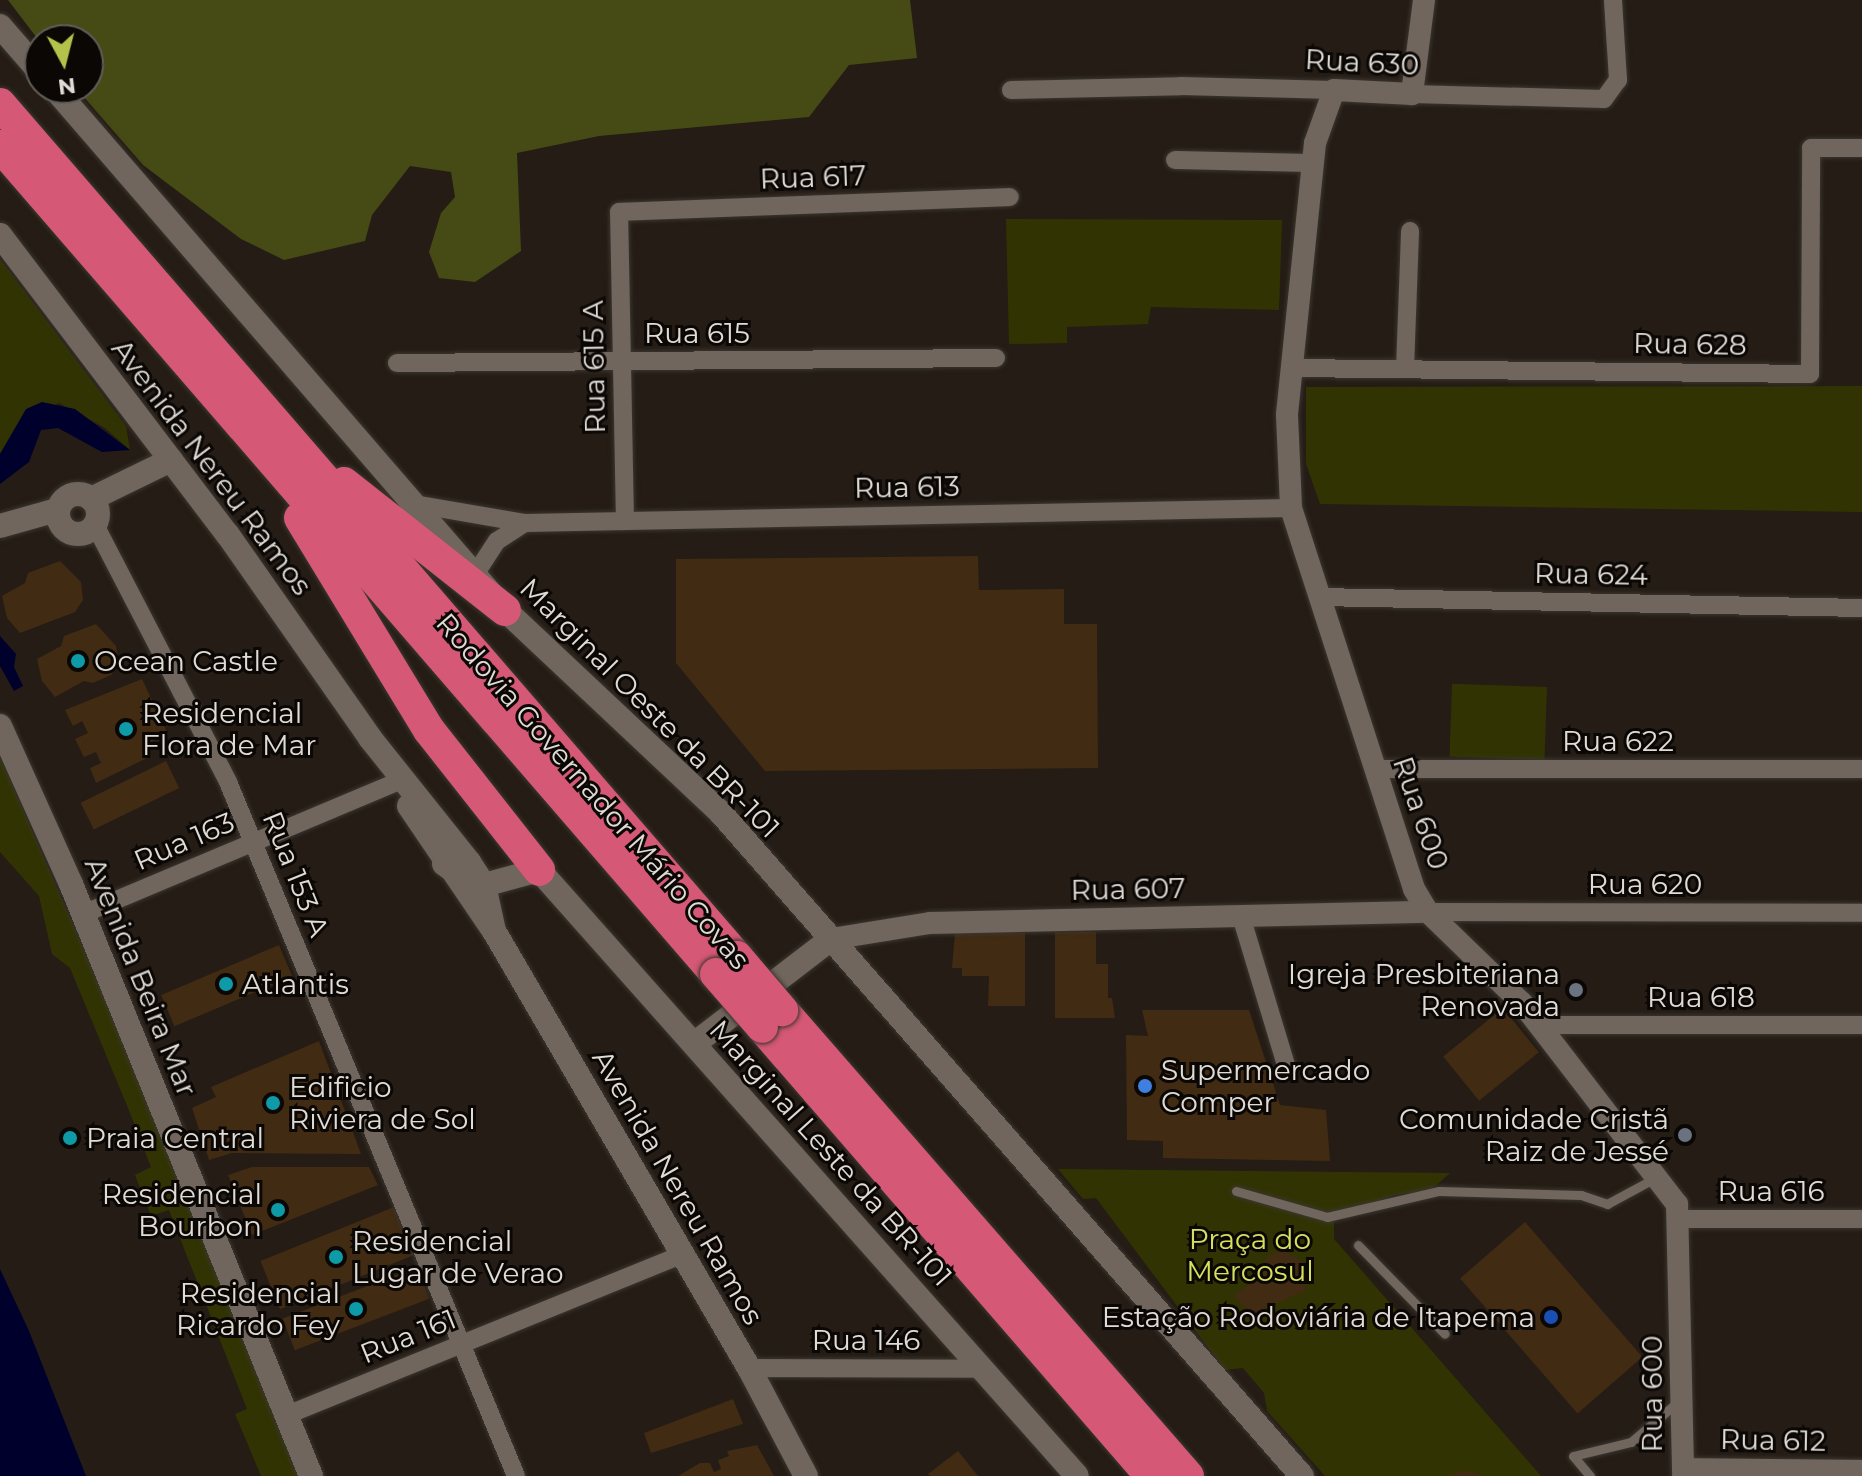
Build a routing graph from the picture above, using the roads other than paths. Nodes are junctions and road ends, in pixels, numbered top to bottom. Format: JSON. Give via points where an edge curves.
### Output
{"nodes":[{"id":1,"x":1424,"y":0,"type":"edge"},
{"id":2,"x":1613,"y":0,"type":"edge"},
{"id":3,"x":0,"y":26,"type":"edge"},
{"id":4,"x":24,"y":54,"type":"edge"},
{"id":5,"x":1011,"y":90,"type":"dead end"},
{"id":6,"x":1334,"y":90,"type":"junction"},
{"id":7,"x":1412,"y":94,"type":"junction"},
{"id":8,"x":0,"y":104,"type":"edge"},
{"id":9,"x":68,"y":104,"type":"edge"},
{"id":10,"x":0,"y":146,"type":"edge"},
{"id":11,"x":1862,"y":148,"type":"edge"},
{"id":12,"x":1175,"y":160,"type":"dead end"},
{"id":13,"x":1312,"y":163,"type":"junction"},
{"id":14,"x":1010,"y":197,"type":"dead end"},
{"id":15,"x":619,"y":212,"type":"joint"},
{"id":16,"x":1410,"y":231,"type":"dead end"},
{"id":17,"x":0,"y":235,"type":"edge"},
{"id":18,"x":996,"y":358,"type":"dead end"},
{"id":19,"x":622,"y":361,"type":"junction"},
{"id":20,"x":397,"y":363,"type":"dead end"},
{"id":21,"x":1291,"y":368,"type":"junction"},
{"id":22,"x":1405,"y":369,"type":"junction"},
{"id":23,"x":278,"y":450,"type":"junction"},
{"id":24,"x":171,"y":460,"type":"junction"},
{"id":25,"x":91,"y":499,"type":"junction"},
{"id":26,"x":420,"y":505,"type":"junction"},
{"id":27,"x":1291,"y":508,"type":"junction"},
{"id":28,"x":57,"y":510,"type":"junction"},
{"id":29,"x":625,"y":521,"type":"junction"},
{"id":30,"x":525,"y":523,"type":"junction"},
{"id":31,"x":95,"y":525,"type":"junction"},
{"id":32,"x":0,"y":526,"type":"edge"},
{"id":33,"x":476,"y":573,"type":"junction"},
{"id":34,"x":1319,"y":597,"type":"junction"},
{"id":35,"x":1862,"y":608,"type":"edge"},
{"id":36,"x":505,"y":610,"type":"junction"},
{"id":37,"x":0,"y":726,"type":"edge"},
{"id":38,"x":370,"y":738,"type":"junction"},
{"id":39,"x":1374,"y":769,"type":"junction"},
{"id":40,"x":1862,"y":769,"type":"edge"},
{"id":41,"x":395,"y":783,"type":"junction"},
{"id":42,"x":252,"y":843,"type":"junction"},
{"id":43,"x":444,"y":864,"type":"junction"},
{"id":44,"x":539,"y":870,"type":"junction"},
{"id":45,"x":484,"y":885,"type":"junction"},
{"id":46,"x":1428,"y":912,"type":"junction"},
{"id":47,"x":1862,"y":913,"type":"edge"},
{"id":48,"x":83,"y":914,"type":"junction"},
{"id":49,"x":1241,"y":916,"type":"junction"},
{"id":50,"x":494,"y":931,"type":"junction"},
{"id":51,"x":831,"y":939,"type":"junction"},
{"id":52,"x":772,"y":1018,"type":"junction"},
{"id":53,"x":1541,"y":1025,"type":"junction"},
{"id":54,"x":1862,"y":1025,"type":"edge"},
{"id":55,"x":694,"y":1044,"type":"junction"},
{"id":56,"x":1286,"y":1065,"type":"dead end"},
{"id":57,"x":1658,"y":1176,"type":"junction"},
{"id":58,"x":1236,"y":1191,"type":"dead end"},
{"id":59,"x":1681,"y":1219,"type":"junction"},
{"id":60,"x":1862,"y":1219,"type":"edge"},
{"id":61,"x":1358,"y":1245,"type":"dead end"},
{"id":62,"x":683,"y":1254,"type":"junction"},
{"id":63,"x":1445,"y":1334,"type":"dead end"},
{"id":64,"x":462,"y":1344,"type":"junction"},
{"id":65,"x":749,"y":1368,"type":"junction"},
{"id":66,"x":984,"y":1369,"type":"junction"},
{"id":67,"x":1682,"y":1398,"type":"junction"},
{"id":68,"x":287,"y":1415,"type":"junction"},
{"id":69,"x":1862,"y":1469,"type":"edge"},
{"id":70,"x":1683,"y":1472,"type":"edge"},
{"id":71,"x":311,"y":1476,"type":"edge"},
{"id":72,"x":516,"y":1476,"type":"edge"},
{"id":73,"x":806,"y":1476,"type":"edge"},
{"id":74,"x":1077,"y":1476,"type":"edge"},
{"id":75,"x":1151,"y":1476,"type":"edge"},
{"id":76,"x":1188,"y":1476,"type":"edge"},
{"id":77,"x":1302,"y":1476,"type":"edge"},
{"id":78,"x":1590,"y":1476,"type":"edge"}],
"edges":[{"from":1,"to":7,"type":"street"},
{"from":2,"to":7,"type":"street","name":"Rua 630","via":[[1618,80],[1604,99]]},
{"from":3,"to":4,"type":"main road"},
{"from":5,"to":6,"type":"street","name":"Rua 630"},
{"from":6,"to":7,"type":"street","name":"Rua 630"},
{"from":6,"to":13,"type":"street","name":"Rua 600"},
{"from":8,"to":23,"type":"highway","name":"Rodovia Governador Mário Covas"},
{"from":9,"to":26,"type":"main road","name":"Marginal Oeste da BR-101","via":[[363,451]]},
{"from":10,"to":23,"type":"highway","name":"Rodovia Governador Mário Covas"},
{"from":11,"to":22,"type":"street","name":"Rua 628","via":[[1811,148],[1810,374]]},
{"from":12,"to":13,"type":"street"},
{"from":13,"to":21,"type":"street","name":"Rua 600"},
{"from":14,"to":15,"type":"street","name":"Rua 617"},
{"from":15,"to":19,"type":"street","name":"Rua 615 A"},
{"from":16,"to":22,"type":"street"},
{"from":17,"to":24,"type":"main road","name":"Avenida Nereu Ramos"},
{"from":18,"to":19,"type":"street","name":"Rua 615"},
{"from":19,"to":20,"type":"street","name":"Rua 615"},
{"from":19,"to":29,"type":"street","name":"Rua 615 A"},
{"from":21,"to":22,"type":"street","name":"Rua 628"},
{"from":21,"to":27,"type":"street","name":"Rua 600","via":[[1286,451]]},
{"from":23,"to":36,"type":"highway"},
{"from":23,"to":44,"type":"highway","via":[[405,694]]},
{"from":23,"to":52,"type":"highway","name":"Rodovia Governador Mário Covas","bridge":true},
{"from":24,"to":25,"type":"main road"},
{"from":24,"to":38,"type":"main road","name":"Avenida Nereu Ramos"},
{"from":25,"to":28,"type":"main road","via":[[67,496]]},
{"from":25,"to":31,"type":"main road","via":[[98,512]]},
{"from":26,"to":30,"type":"street","name":"Rua 613"},
{"from":26,"to":33,"type":"main road","name":"Marginal Oeste da BR-101"},
{"from":27,"to":29,"type":"street","name":"Rua 613"},
{"from":27,"to":34,"type":"street","name":"Rua 600"},
{"from":28,"to":31,"type":"main road","via":[[67,532],[82,534]]},
{"from":28,"to":32,"type":"main road"},
{"from":29,"to":30,"type":"street","name":"Rua 613"},
{"from":30,"to":33,"type":"street","via":[[497,541]]},
{"from":31,"to":42,"type":"street","name":"Rua 153 A","via":[[217,756]]},
{"from":33,"to":36,"type":"main road","name":"Marginal Oeste da BR-101"},
{"from":34,"to":35,"type":"street","name":"Rua 624"},
{"from":34,"to":39,"type":"street","name":"Rua 600"},
{"from":36,"to":51,"type":"main road","name":"Marginal Oeste da BR-101","via":[[720,812]]},
{"from":37,"to":48,"type":"main road","name":"Avenida Beira Mar"},
{"from":38,"to":41,"type":"main road","name":"Avenida Nereu Ramos"},
{"from":38,"to":45,"type":"main road","name":"Avenida Nereu Ramos"},
{"from":39,"to":40,"type":"street","name":"Rua 622"},
{"from":39,"to":46,"type":"street","name":"Rua 600","via":[[1414,889]]},
{"from":41,"to":42,"type":"street","name":"Rua 163"},
{"from":41,"to":43,"type":"main road","name":"Avenida Nereu Ramos"},
{"from":42,"to":48,"type":"street","name":"Rua 163"},
{"from":42,"to":64,"type":"street","name":"Rua 153 A"},
{"from":43,"to":45,"type":"main road","via":[[474,885]]},
{"from":43,"to":50,"type":"main road","name":"Avenida Nereu Ramos"},
{"from":44,"to":45,"type":"main road"},
{"from":44,"to":55,"type":"main road","name":"Marginal Leste da BR-101"},
{"from":45,"to":50,"type":"main road","name":"Avenida Nereu Ramos"},
{"from":46,"to":47,"type":"street","name":"Rua 620"},
{"from":46,"to":49,"type":"street","name":"Rua 607"},
{"from":46,"to":53,"type":"street","name":"Rua 600","via":[[1507,985]]},
{"from":48,"to":68,"type":"main road","name":"Avenida Beira Mar"},
{"from":49,"to":51,"type":"street","name":"Rua 607","via":[[930,923]]},
{"from":49,"to":56,"type":"street"},
{"from":50,"to":62,"type":"main road","name":"Avenida Nereu Ramos"},
{"from":51,"to":55,"type":"main road"},
{"from":51,"to":77,"type":"main road","name":"Marginal Oeste da BR-101"},
{"from":52,"to":75,"type":"highway","name":"Rodovia Governador Mário Covas"},
{"from":52,"to":76,"type":"highway","name":"Rodovia Governador Mário Covas"},
{"from":53,"to":54,"type":"street","name":"Rua 618"},
{"from":53,"to":57,"type":"street","name":"Rua 600"},
{"from":55,"to":66,"type":"main road","name":"Marginal Leste da BR-101"},
{"from":57,"to":58,"type":"lane","via":[[1607,1204],[1581,1195],[1439,1191],[1327,1217]]},
{"from":57,"to":59,"type":"street","name":"Rua 600"},
{"from":59,"to":60,"type":"street","name":"Rua 616"},
{"from":59,"to":67,"type":"street","name":"Rua 600"},
{"from":61,"to":63,"type":"lane"},
{"from":62,"to":64,"type":"street","name":"Rua 161"},
{"from":62,"to":65,"type":"main road","name":"Avenida Nereu Ramos"},
{"from":64,"to":68,"type":"street","name":"Rua 161"},
{"from":64,"to":72,"type":"street","name":"Rua 153 A"},
{"from":65,"to":66,"type":"street","name":"Rua 146"},
{"from":65,"to":73,"type":"main road","name":"Avenida Nereu Ramos"},
{"from":66,"to":74,"type":"main road","name":"Marginal Leste da BR-101"},
{"from":67,"to":70,"type":"street","name":"Rua 600"},
{"from":67,"to":78,"type":"lane","via":[[1631,1442],[1573,1456]]},
{"from":68,"to":71,"type":"main road","name":"Avenida Beira Mar"},
{"from":69,"to":70,"type":"street","name":"Rua 612"}]}
